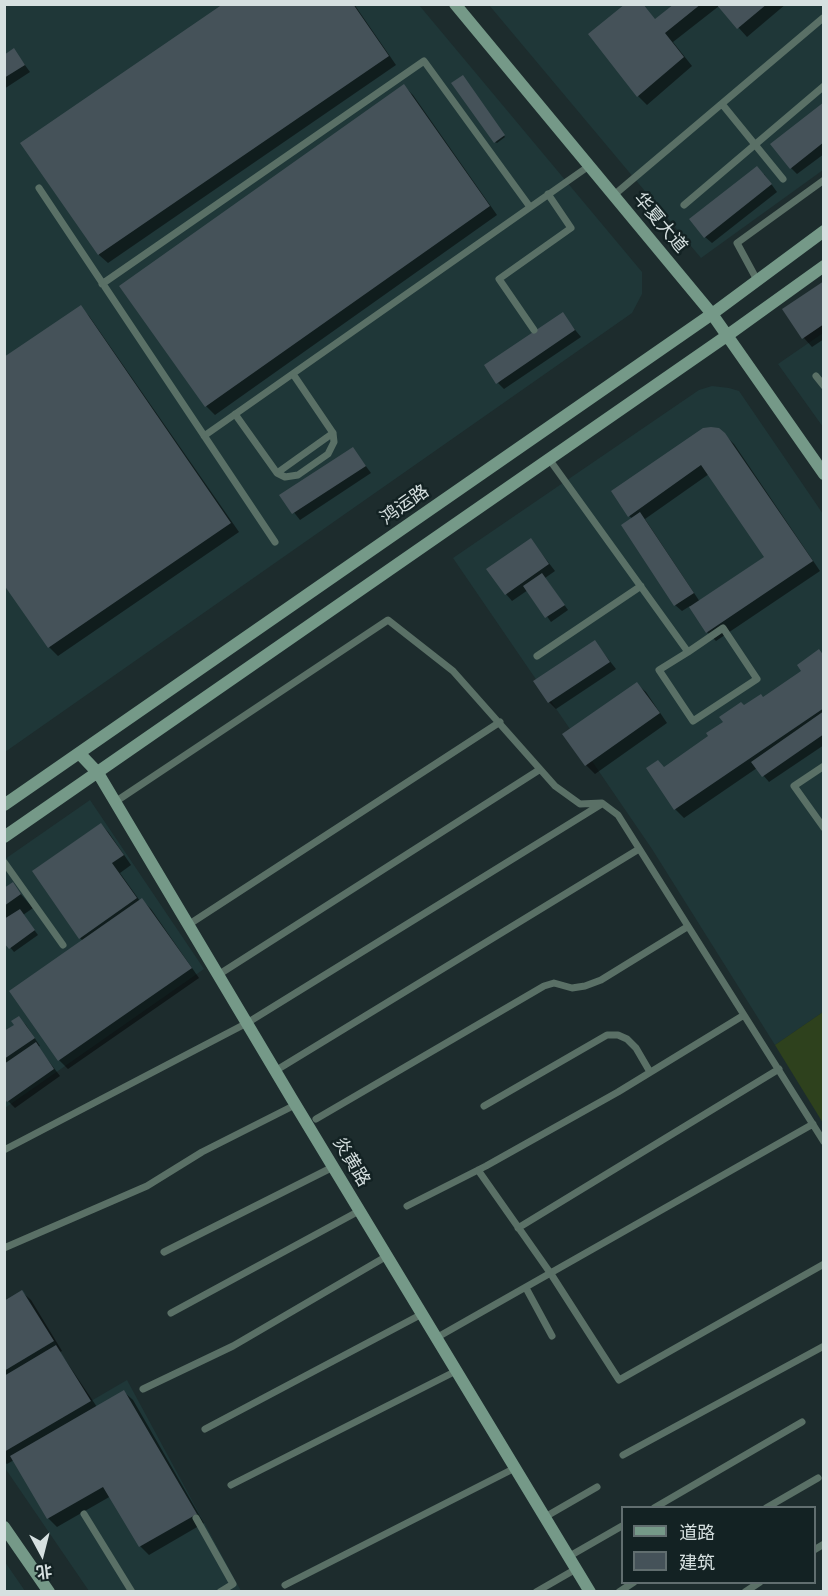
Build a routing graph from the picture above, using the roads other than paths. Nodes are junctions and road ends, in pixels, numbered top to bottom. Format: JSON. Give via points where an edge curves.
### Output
{"nodes":[{"id":1,"x":455,"y":4,"type":"edge"},
{"id":2,"x":823,"y":18,"type":"edge"},
{"id":3,"x":824,"y":86,"type":"edge"},
{"id":4,"x":722,"y":104,"type":"junction"},
{"id":5,"x":755,"y":144,"type":"junction"},
{"id":6,"x":589,"y":166,"type":"junction"},
{"id":7,"x":783,"y":179,"type":"dead end"},
{"id":8,"x":824,"y":180,"type":"edge"},
{"id":9,"x":39,"y":188,"type":"dead end"},
{"id":10,"x":548,"y":195,"type":"junction"},
{"id":11,"x":614,"y":195,"type":"junction"},
{"id":12,"x":684,"y":204,"type":"dead end"},
{"id":13,"x":530,"y":207,"type":"junction"},
{"id":14,"x":824,"y":231,"type":"edge"},
{"id":15,"x":824,"y":266,"type":"edge"},
{"id":16,"x":757,"y":280,"type":"junction"},
{"id":17,"x":102,"y":284,"type":"junction"},
{"id":18,"x":712,"y":314,"type":"junction"},
{"id":19,"x":534,"y":330,"type":"dead end"},
{"id":20,"x":728,"y":336,"type":"junction"},
{"id":21,"x":293,"y":374,"type":"junction"},
{"id":22,"x":816,"y":376,"type":"dead end"},
{"id":23,"x":824,"y":386,"type":"edge"},
{"id":24,"x":236,"y":414,"type":"junction"},
{"id":25,"x":333,"y":433,"type":"junction"},
{"id":26,"x":204,"y":436,"type":"junction"},
{"id":27,"x":819,"y":458,"type":"edge"},
{"id":28,"x":549,"y":459,"type":"junction"},
{"id":29,"x":277,"y":473,"type":"junction"},
{"id":30,"x":824,"y":474,"type":"edge"},
{"id":31,"x":275,"y":542,"type":"dead end"},
{"id":32,"x":640,"y":586,"type":"junction"},
{"id":33,"x":688,"y":652,"type":"junction"},
{"id":34,"x":537,"y":656,"type":"dead end"},
{"id":35,"x":500,"y":722,"type":"junction"},
{"id":36,"x":79,"y":753,"type":"junction"},
{"id":37,"x":824,"y":766,"type":"edge"},
{"id":38,"x":539,"y":770,"type":"junction"},
{"id":39,"x":98,"y":773,"type":"junction"},
{"id":40,"x":115,"y":802,"type":"junction"},
{"id":41,"x":602,"y":803,"type":"junction"},
{"id":42,"x":4,"y":805,"type":"edge"},
{"id":43,"x":824,"y":828,"type":"edge"},
{"id":44,"x":4,"y":837,"type":"edge"},
{"id":45,"x":639,"y":849,"type":"junction"},
{"id":46,"x":4,"y":862,"type":"edge"},
{"id":47,"x":188,"y":925,"type":"junction"},
{"id":48,"x":687,"y":927,"type":"junction"},
{"id":49,"x":63,"y":945,"type":"dead end"},
{"id":50,"x":218,"y":975,"type":"junction"},
{"id":51,"x":744,"y":1015,"type":"junction"},
{"id":52,"x":247,"y":1023,"type":"junction"},
{"id":53,"x":779,"y":1070,"type":"junction"},
{"id":54,"x":275,"y":1071,"type":"junction"},
{"id":55,"x":650,"y":1072,"type":"junction"},
{"id":56,"x":296,"y":1105,"type":"junction"},
{"id":57,"x":484,"y":1106,"type":"dead end"},
{"id":58,"x":316,"y":1119,"type":"dead end"},
{"id":59,"x":813,"y":1124,"type":"junction"},
{"id":60,"x":824,"y":1143,"type":"edge"},
{"id":61,"x":4,"y":1150,"type":"edge"},
{"id":62,"x":333,"y":1167,"type":"junction"},
{"id":63,"x":478,"y":1170,"type":"junction"},
{"id":64,"x":407,"y":1206,"type":"dead end"},
{"id":65,"x":359,"y":1211,"type":"junction"},
{"id":66,"x":518,"y":1228,"type":"junction"},
{"id":67,"x":4,"y":1248,"type":"edge"},
{"id":68,"x":164,"y":1252,"type":"dead end"},
{"id":69,"x":387,"y":1256,"type":"junction"},
{"id":70,"x":824,"y":1264,"type":"edge"},
{"id":71,"x":551,"y":1274,"type":"junction"},
{"id":72,"x":526,"y":1288,"type":"junction"},
{"id":73,"x":171,"y":1313,"type":"dead end"},
{"id":74,"x":422,"y":1314,"type":"junction"},
{"id":75,"x":552,"y":1336,"type":"dead end"},
{"id":76,"x":436,"y":1338,"type":"junction"},
{"id":77,"x":824,"y":1346,"type":"edge"},
{"id":78,"x":456,"y":1371,"type":"junction"},
{"id":79,"x":143,"y":1389,"type":"dead end"},
{"id":80,"x":802,"y":1422,"type":"dead end"},
{"id":81,"x":205,"y":1429,"type":"dead end"},
{"id":82,"x":623,"y":1455,"type":"dead end"},
{"id":83,"x":515,"y":1468,"type":"junction"},
{"id":84,"x":818,"y":1478,"type":"dead end"},
{"id":85,"x":231,"y":1485,"type":"dead end"},
{"id":86,"x":597,"y":1487,"type":"dead end"},
{"id":87,"x":657,"y":1506,"type":"edge"},
{"id":88,"x":769,"y":1506,"type":"edge"},
{"id":89,"x":84,"y":1514,"type":"dead end"},
{"id":90,"x":544,"y":1517,"type":"junction"},
{"id":91,"x":196,"y":1518,"type":"dead end"},
{"id":92,"x":4,"y":1527,"type":"edge"},
{"id":93,"x":621,"y":1527,"type":"edge"},
{"id":94,"x":568,"y":1557,"type":"junction"},
{"id":95,"x":576,"y":1569,"type":"junction"},
{"id":96,"x":631,"y":1584,"type":"edge"},
{"id":97,"x":285,"y":1585,"type":"dead end"},
{"id":98,"x":49,"y":1592,"type":"edge"},
{"id":99,"x":132,"y":1592,"type":"edge"},
{"id":100,"x":220,"y":1592,"type":"edge"},
{"id":101,"x":536,"y":1592,"type":"edge"},
{"id":102,"x":590,"y":1592,"type":"edge"},
{"id":103,"x":618,"y":1592,"type":"edge"}],
"edges":[{"from":1,"to":6,"type":"street","name":"华夏大道"},
{"from":2,"to":4,"type":"lane"},
{"from":3,"to":5,"type":"lane"},
{"from":4,"to":5,"type":"lane"},
{"from":4,"to":11,"type":"lane"},
{"from":5,"to":7,"type":"lane"},
{"from":5,"to":12,"type":"lane"},
{"from":6,"to":10,"type":"lane"},
{"from":6,"to":11,"type":"street","name":"华夏大道"},
{"from":8,"to":16,"type":"lane","via":[[737,243]]},
{"from":9,"to":17,"type":"lane"},
{"from":10,"to":13,"type":"lane"},
{"from":10,"to":19,"type":"lane","via":[[571,228],[499,279]]},
{"from":11,"to":18,"type":"street","name":"华夏大道"},
{"from":13,"to":17,"type":"lane","via":[[424,61]]},
{"from":13,"to":21,"type":"lane"},
{"from":14,"to":16,"type":"street","name":"鸿运路"},
{"from":15,"to":20,"type":"street"},
{"from":16,"to":18,"type":"street","name":"鸿运路"},
{"from":17,"to":26,"type":"lane"},
{"from":18,"to":20,"type":"street","name":"华夏大道"},
{"from":18,"to":36,"type":"street","name":"鸿运路"},
{"from":20,"to":27,"type":"street","name":"华夏大道"},
{"from":20,"to":28,"type":"street"},
{"from":21,"to":24,"type":"lane"},
{"from":21,"to":25,"type":"lane"},
{"from":22,"to":23,"type":"lane"},
{"from":24,"to":26,"type":"lane"},
{"from":24,"to":29,"type":"lane"},
{"from":25,"to":29,"type":"lane"},
{"from":25,"to":29,"type":"lane","via":[[331,450],[321,459],[298,475],[285,477]]},
{"from":26,"to":31,"type":"lane"},
{"from":27,"to":30,"type":"street","name":"华夏大道"},
{"from":28,"to":32,"type":"lane"},
{"from":28,"to":39,"type":"street"},
{"from":32,"to":33,"type":"lane"},
{"from":32,"to":34,"type":"lane"},
{"from":33,"to":33,"type":"lane","via":[[659,670],[693,721],[757,679],[723,628]]},
{"from":35,"to":38,"type":"lane"},
{"from":35,"to":40,"type":"lane","via":[[453,671],[388,620]]},
{"from":35,"to":47,"type":"lane"},
{"from":36,"to":39,"type":"street","name":"炎黄路"},
{"from":36,"to":42,"type":"street","name":"鸿运路"},
{"from":37,"to":43,"type":"lane","via":[[795,786]]},
{"from":38,"to":41,"type":"lane","via":[[580,804]]},
{"from":38,"to":50,"type":"lane"},
{"from":39,"to":40,"type":"street","name":"炎黄路"},
{"from":39,"to":44,"type":"street"},
{"from":40,"to":47,"type":"street","name":"炎黄路"},
{"from":41,"to":45,"type":"lane","via":[[618,815]]},
{"from":41,"to":52,"type":"lane"},
{"from":45,"to":48,"type":"lane"},
{"from":45,"to":54,"type":"lane"},
{"from":46,"to":49,"type":"lane"},
{"from":47,"to":50,"type":"street","name":"炎黄路"},
{"from":48,"to":51,"type":"lane"},
{"from":48,"to":58,"type":"lane","via":[[601,980],[572,988],[554,983],[544,986]]},
{"from":50,"to":52,"type":"street","name":"炎黄路"},
{"from":51,"to":53,"type":"lane"},
{"from":51,"to":55,"type":"lane"},
{"from":52,"to":54,"type":"street","name":"炎黄路"},
{"from":52,"to":61,"type":"lane"},
{"from":53,"to":59,"type":"lane"},
{"from":53,"to":66,"type":"lane"},
{"from":54,"to":56,"type":"street","name":"炎黄路"},
{"from":55,"to":57,"type":"lane","via":[[627,1040],[607,1035]]},
{"from":55,"to":63,"type":"lane"},
{"from":56,"to":62,"type":"street","name":"炎黄路"},
{"from":56,"to":67,"type":"lane","via":[[202,1152],[147,1186]]},
{"from":59,"to":60,"type":"lane"},
{"from":59,"to":71,"type":"lane"},
{"from":62,"to":65,"type":"street","name":"炎黄路"},
{"from":62,"to":68,"type":"lane"},
{"from":63,"to":64,"type":"lane"},
{"from":63,"to":66,"type":"lane"},
{"from":65,"to":69,"type":"street","name":"炎黄路"},
{"from":65,"to":73,"type":"lane"},
{"from":66,"to":71,"type":"lane"},
{"from":69,"to":74,"type":"street","name":"炎黄路"},
{"from":69,"to":79,"type":"lane","via":[[233,1346]]},
{"from":70,"to":71,"type":"lane","via":[[619,1380]]},
{"from":71,"to":72,"type":"lane"},
{"from":72,"to":75,"type":"lane"},
{"from":72,"to":76,"type":"lane"},
{"from":74,"to":76,"type":"street","name":"炎黄路"},
{"from":74,"to":81,"type":"lane"},
{"from":76,"to":78,"type":"street","name":"炎黄路"},
{"from":77,"to":82,"type":"lane"},
{"from":78,"to":83,"type":"street","name":"炎黄路"},
{"from":78,"to":85,"type":"lane"},
{"from":80,"to":87,"type":"lane"},
{"from":83,"to":90,"type":"street","name":"炎黄路"},
{"from":83,"to":97,"type":"lane"},
{"from":84,"to":88,"type":"lane"},
{"from":86,"to":90,"type":"lane"},
{"from":89,"to":99,"type":"lane"},
{"from":90,"to":94,"type":"street","name":"炎黄路"},
{"from":91,"to":100,"type":"lane","via":[[233,1584]]},
{"from":92,"to":98,"type":"street"},
{"from":93,"to":94,"type":"lane"},
{"from":94,"to":95,"type":"street","name":"炎黄路"},
{"from":95,"to":101,"type":"lane"},
{"from":95,"to":102,"type":"street","name":"炎黄路"},
{"from":96,"to":103,"type":"lane"}]}
